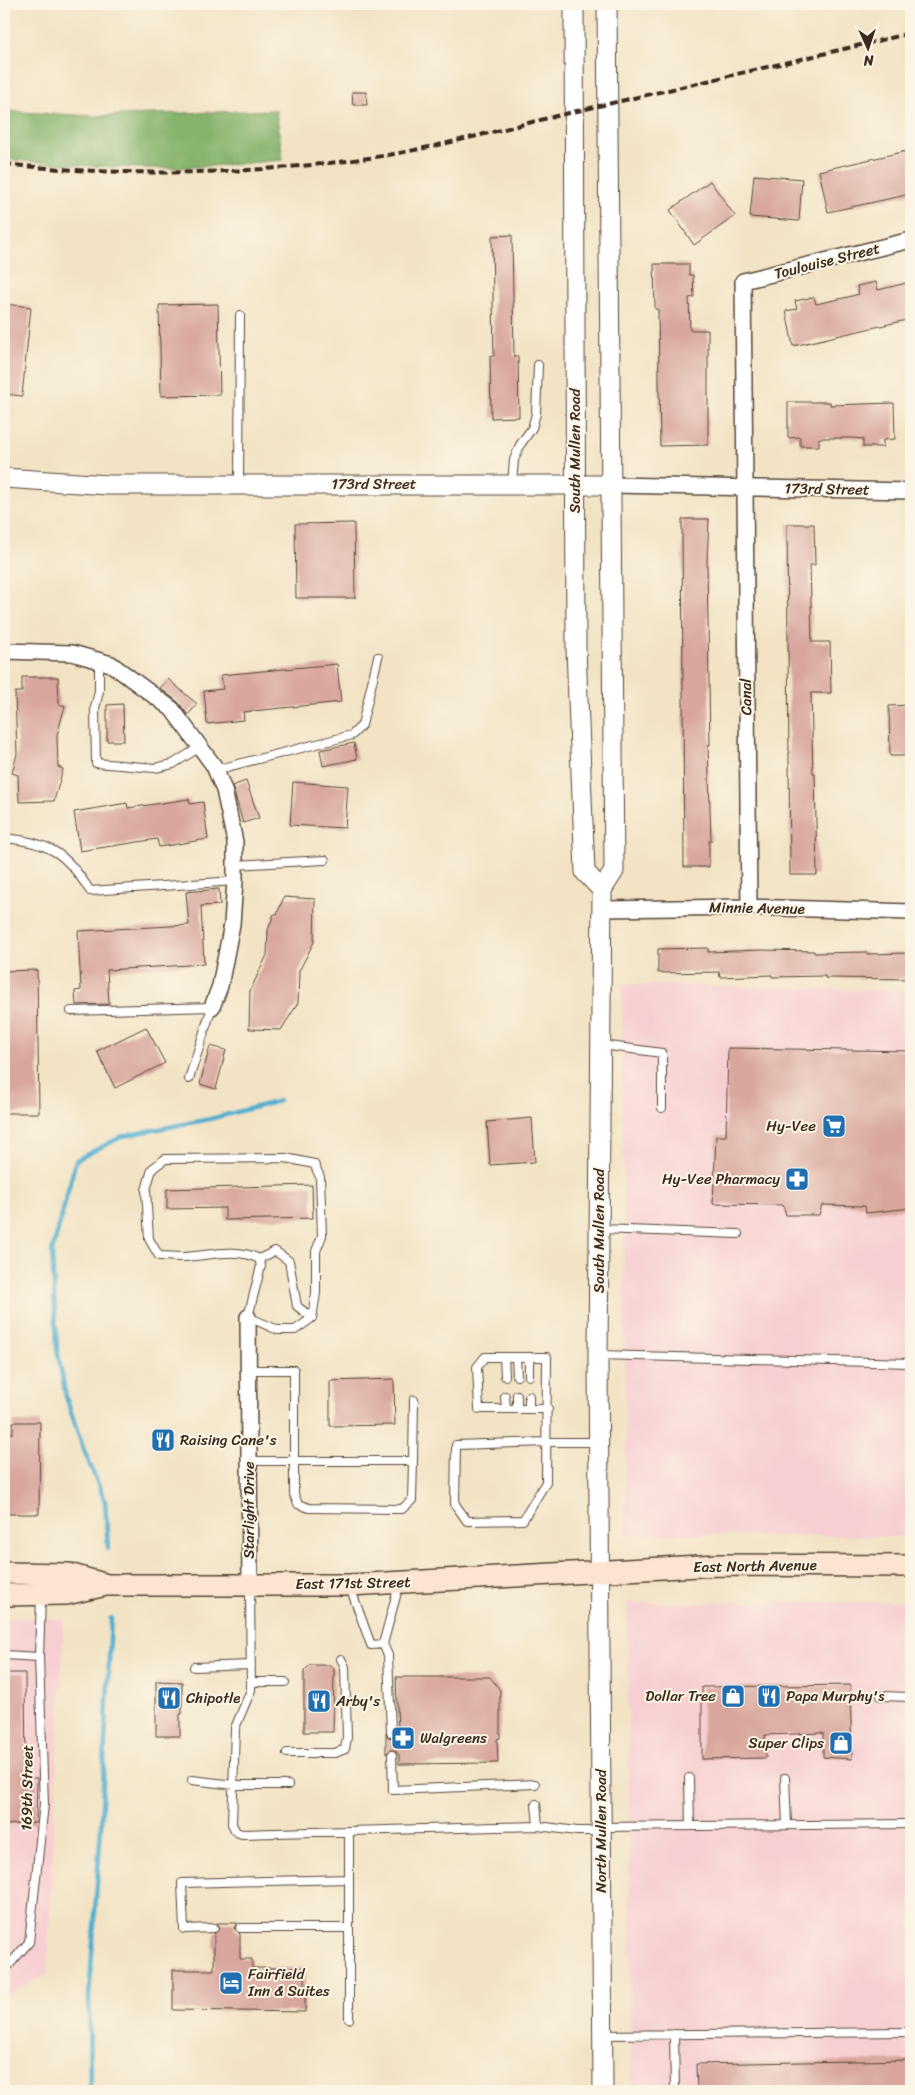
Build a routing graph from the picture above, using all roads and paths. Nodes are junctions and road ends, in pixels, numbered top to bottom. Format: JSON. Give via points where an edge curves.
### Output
{"nodes":[{"id":1,"x":574,"y":4,"type":"edge"},
{"id":2,"x":607,"y":4,"type":"edge"},
{"id":3,"x":911,"y":240,"type":"edge"},
{"id":4,"x":240,"y":315,"type":"dead end"},
{"id":5,"x":538,"y":365,"type":"dead end"},
{"id":6,"x":4,"y":478,"type":"edge"},
{"id":7,"x":512,"y":483,"type":"junction"},
{"id":8,"x":575,"y":483,"type":"junction"},
{"id":9,"x":239,"y":484,"type":"junction"},
{"id":10,"x":612,"y":485,"type":"junction"},
{"id":11,"x":744,"y":486,"type":"junction"},
{"id":12,"x":911,"y":491,"type":"edge"},
{"id":13,"x":4,"y":651,"type":"edge"},
{"id":14,"x":378,"y":657,"type":"dead end"},
{"id":15,"x":99,"y":661,"type":"junction"},
{"id":16,"x":200,"y":747,"type":"junction"},
{"id":17,"x":215,"y":770,"type":"junction"},
{"id":18,"x":4,"y":838,"type":"edge"},
{"id":19,"x":325,"y":860,"type":"dead end"},
{"id":20,"x":235,"y":865,"type":"junction"},
{"id":21,"x":235,"y":881,"type":"junction"},
{"id":22,"x":602,"y":890,"type":"junction"},
{"id":23,"x":749,"y":907,"type":"junction"},
{"id":24,"x":602,"y":909,"type":"junction"},
{"id":25,"x":911,"y":912,"type":"edge"},
{"id":26,"x":212,"y":1007,"type":"junction"},
{"id":27,"x":71,"y":1011,"type":"dead end"},
{"id":28,"x":600,"y":1045,"type":"junction"},
{"id":29,"x":188,"y":1079,"type":"dead end"},
{"id":30,"x":662,"y":1108,"type":"dead end"},
{"id":31,"x":599,"y":1229,"type":"junction"},
{"id":32,"x":738,"y":1234,"type":"dead end"},
{"id":33,"x":259,"y":1258,"type":"junction"},
{"id":34,"x":248,"y":1317,"type":"junction"},
{"id":35,"x":312,"y":1318,"type":"junction"},
{"id":36,"x":598,"y":1355,"type":"junction"},
{"id":37,"x":504,"y":1357,"type":"junction"},
{"id":38,"x":516,"y":1357,"type":"junction"},
{"id":39,"x":529,"y":1357,"type":"junction"},
{"id":40,"x":911,"y":1363,"type":"edge"},
{"id":41,"x":248,"y":1370,"type":"junction"},
{"id":42,"x":505,"y":1376,"type":"dead end"},
{"id":43,"x":517,"y":1376,"type":"dead end"},
{"id":44,"x":529,"y":1376,"type":"dead end"},
{"id":45,"x":517,"y":1395,"type":"dead end"},
{"id":46,"x":505,"y":1396,"type":"dead end"},
{"id":47,"x":529,"y":1396,"type":"dead end"},
{"id":48,"x":414,"y":1400,"type":"dead end"},
{"id":49,"x":506,"y":1409,"type":"junction"},
{"id":50,"x":517,"y":1409,"type":"junction"},
{"id":51,"x":530,"y":1409,"type":"junction"},
{"id":52,"x":548,"y":1409,"type":"junction"},
{"id":53,"x":548,"y":1442,"type":"junction"},
{"id":54,"x":598,"y":1442,"type":"junction"},
{"id":55,"x":249,"y":1461,"type":"junction"},
{"id":56,"x":293,"y":1461,"type":"junction"},
{"id":57,"x":413,"y":1461,"type":"junction"},
{"id":58,"x":911,"y":1566,"type":"edge"},
{"id":59,"x":599,"y":1571,"type":"junction"},
{"id":60,"x":4,"y":1573,"type":"edge"},
{"id":61,"x":36,"y":1574,"type":"junction"},
{"id":62,"x":4,"y":1582,"type":"edge"},
{"id":63,"x":399,"y":1583,"type":"junction"},
{"id":64,"x":250,"y":1584,"type":"junction"},
{"id":65,"x":106,"y":1585,"type":"junction"},
{"id":66,"x":349,"y":1585,"type":"junction"},
{"id":67,"x":4,"y":1595,"type":"edge"},
{"id":68,"x":42,"y":1595,"type":"junction"},
{"id":69,"x":383,"y":1644,"type":"junction"},
{"id":70,"x":4,"y":1655,"type":"edge"},
{"id":71,"x":40,"y":1657,"type":"junction"},
{"id":72,"x":341,"y":1659,"type":"dead end"},
{"id":73,"x":251,"y":1664,"type":"junction"},
{"id":74,"x":194,"y":1667,"type":"dead end"},
{"id":75,"x":251,"y":1682,"type":"junction"},
{"id":76,"x":285,"y":1682,"type":"dead end"},
{"id":77,"x":882,"y":1696,"type":"dead end"},
{"id":78,"x":911,"y":1697,"type":"edge"},
{"id":79,"x":391,"y":1732,"type":"dead end"},
{"id":80,"x":287,"y":1753,"type":"dead end"},
{"id":81,"x":392,"y":1755,"type":"dead end"},
{"id":82,"x":689,"y":1778,"type":"dead end"},
{"id":83,"x":785,"y":1778,"type":"dead end"},
{"id":84,"x":192,"y":1780,"type":"dead end"},
{"id":85,"x":535,"y":1784,"type":"dead end"},
{"id":86,"x":288,"y":1785,"type":"dead end"},
{"id":87,"x":234,"y":1786,"type":"junction"},
{"id":88,"x":536,"y":1804,"type":"dead end"},
{"id":89,"x":911,"y":1824,"type":"edge"},
{"id":90,"x":787,"y":1825,"type":"junction"},
{"id":91,"x":538,"y":1826,"type":"junction"},
{"id":92,"x":690,"y":1826,"type":"junction"},
{"id":93,"x":601,"y":1829,"type":"junction"},
{"id":94,"x":349,"y":1832,"type":"junction"},
{"id":95,"x":349,"y":1879,"type":"junction"},
{"id":96,"x":214,"y":1928,"type":"dead end"},
{"id":97,"x":240,"y":1928,"type":"dead end"},
{"id":98,"x":349,"y":1928,"type":"junction"},
{"id":99,"x":4,"y":1971,"type":"edge"},
{"id":100,"x":349,"y":2019,"type":"dead end"},
{"id":101,"x":911,"y":2032,"type":"edge"},
{"id":102,"x":674,"y":2034,"type":"junction"},
{"id":103,"x":602,"y":2035,"type":"junction"},
{"id":104,"x":603,"y":2091,"type":"edge"},
{"id":105,"x":675,"y":2091,"type":"edge"}],
"edges":[{"from":1,"to":8,"type":"street","name":"South Mullen Road"},
{"from":2,"to":10,"type":"street","name":"South Mullen Road"},
{"from":3,"to":11,"type":"street","name":"Toulouise Street","via":[[743,282]]},
{"from":4,"to":9,"type":"lane"},
{"from":5,"to":7,"type":"lane","via":[[536,414],[514,460]]},
{"from":6,"to":9,"type":"street","name":"173rd Street","via":[[108,485]]},
{"from":7,"to":8,"type":"street","name":"173rd Street"},
{"from":7,"to":9,"type":"street","name":"173rd Street"},
{"from":8,"to":10,"type":"street","name":"173rd Street"},
{"from":8,"to":22,"type":"street","name":"South Mullen Road","via":[[576,649],[585,872]]},
{"from":10,"to":11,"type":"street","name":"173rd Street"},
{"from":10,"to":22,"type":"street","name":"South Mullen Road","via":[[614,871]]},
{"from":11,"to":12,"type":"street","name":"173rd Street"},
{"from":11,"to":23,"type":"street","name":"Canal"},
{"from":13,"to":15,"type":"street","via":[[72,653]]},
{"from":14,"to":17,"type":"lane","via":[[362,725],[352,735]]},
{"from":15,"to":16,"type":"street","via":[[111,664],[172,709]]},
{"from":15,"to":16,"type":"lane","via":[[99,691],[95,708],[96,764],[155,768],[174,764]]},
{"from":16,"to":17,"type":"street"},
{"from":17,"to":20,"type":"street","via":[[224,790],[235,842]]},
{"from":18,"to":21,"type":"lane","via":[[45,845],[63,857],[90,891]]},
{"from":19,"to":20,"type":"lane"},
{"from":20,"to":21,"type":"street"},
{"from":21,"to":26,"type":"street","via":[[220,986]]},
{"from":22,"to":24,"type":"street","name":"South Mullen Road"},
{"from":23,"to":24,"type":"street","name":"Minnie Avenue"},
{"from":23,"to":25,"type":"street","name":"Minnie Avenue"},
{"from":24,"to":28,"type":"street","name":"South Mullen Road"},
{"from":26,"to":27,"type":"lane"},
{"from":26,"to":29,"type":"lane"},
{"from":28,"to":30,"type":"lane","via":[[662,1052]]},
{"from":28,"to":31,"type":"street","name":"South Mullen Road"},
{"from":31,"to":32,"type":"lane"},
{"from":31,"to":36,"type":"street","name":"South Mullen Road"},
{"from":33,"to":34,"type":"lane","via":[[261,1266]]},
{"from":33,"to":35,"type":"lane","via":[[276,1251],[289,1261],[297,1306]]},
{"from":33,"to":35,"type":"lane","via":[[250,1254],[225,1253],[160,1256],[149,1239],[146,1190],[152,1169],[165,1160],[286,1158],[314,1164],[320,1177],[322,1236],[316,1251],[316,1293]]},
{"from":34,"to":35,"type":"lane","via":[[278,1330],[295,1330]]},
{"from":34,"to":41,"type":"street","name":"Starlight Drive"},
{"from":36,"to":40,"type":"lane"},
{"from":36,"to":54,"type":"street","name":"South Mullen Road"},
{"from":37,"to":38,"type":"lane"},
{"from":37,"to":42,"type":"lane"},
{"from":37,"to":49,"type":"lane","via":[[485,1357],[477,1367],[478,1409]]},
{"from":38,"to":39,"type":"lane"},
{"from":38,"to":43,"type":"lane"},
{"from":39,"to":44,"type":"lane"},
{"from":39,"to":52,"type":"lane","via":[[547,1357]]},
{"from":41,"to":55,"type":"street","name":"Starlight Drive"},
{"from":41,"to":56,"type":"lane","via":[[294,1370]]},
{"from":45,"to":50,"type":"lane"},
{"from":46,"to":49,"type":"lane"},
{"from":47,"to":51,"type":"lane"},
{"from":48,"to":57,"type":"lane"},
{"from":49,"to":50,"type":"lane"},
{"from":50,"to":51,"type":"lane"},
{"from":51,"to":52,"type":"lane"},
{"from":52,"to":53,"type":"lane"},
{"from":53,"to":53,"type":"lane","via":[[456,1445],[456,1504],[467,1521],[523,1520],[546,1482]]},
{"from":53,"to":54,"type":"lane"},
{"from":54,"to":59,"type":"street","name":"South Mullen Road"},
{"from":55,"to":56,"type":"lane"},
{"from":55,"to":64,"type":"street","name":"Starlight Drive"},
{"from":56,"to":57,"type":"lane"},
{"from":56,"to":57,"type":"lane","via":[[294,1494],[298,1504],[309,1508],[402,1508],[412,1500]]},
{"from":58,"to":59,"type":"main road","name":"East North Avenue","via":[[718,1565]]},
{"from":59,"to":63,"type":"main road","name":"East 171st Street"},
{"from":59,"to":93,"type":"street","name":"North Mullen Road"},
{"from":60,"to":61,"type":"main road","name":"East 171st Street"},
{"from":61,"to":62,"type":"main road"},
{"from":61,"to":65,"type":"main road","name":"East 171st Street","via":[[69,1574]]},
{"from":63,"to":66,"type":"main road","name":"East 171st Street"},
{"from":63,"to":69,"type":"lane"},
{"from":64,"to":65,"type":"main road","name":"East 171st Street"},
{"from":64,"to":66,"type":"main road","name":"East 171st Street"},
{"from":64,"to":73,"type":"lane"},
{"from":65,"to":68,"type":"main road","name":"East 171st Street","via":[[66,1594]]},
{"from":66,"to":69,"type":"lane","via":[[371,1645]]},
{"from":67,"to":68,"type":"main road","name":"East 171st Street"},
{"from":68,"to":71,"type":"lane","name":"169th Street"},
{"from":69,"to":79,"type":"lane","via":[[388,1655]]},
{"from":70,"to":71,"type":"lane"},
{"from":71,"to":99,"type":"lane","name":"169th Street","via":[[44,1804],[29,1942]]},
{"from":72,"to":80,"type":"lane","via":[[345,1667],[345,1749],[336,1753]]},
{"from":73,"to":74,"type":"lane"},
{"from":73,"to":75,"type":"lane"},
{"from":75,"to":76,"type":"lane"},
{"from":75,"to":87,"type":"lane","via":[[251,1690],[234,1728]]},
{"from":77,"to":78,"type":"lane"},
{"from":81,"to":85,"type":"lane","via":[[393,1790]]},
{"from":82,"to":92,"type":"lane"},
{"from":83,"to":90,"type":"lane"},
{"from":84,"to":87,"type":"lane"},
{"from":86,"to":87,"type":"lane"},
{"from":87,"to":94,"type":"lane","via":[[232,1824],[239,1833]]},
{"from":88,"to":91,"type":"lane"},
{"from":89,"to":90,"type":"lane"},
{"from":90,"to":92,"type":"lane"},
{"from":91,"to":93,"type":"lane","via":[[577,1831]]},
{"from":91,"to":94,"type":"lane"},
{"from":92,"to":93,"type":"lane"},
{"from":93,"to":103,"type":"street","name":"North Mullen Road"},
{"from":94,"to":95,"type":"lane"},
{"from":95,"to":96,"type":"lane","via":[[182,1883],[184,1929]]},
{"from":95,"to":98,"type":"lane"},
{"from":97,"to":98,"type":"lane"},
{"from":98,"to":100,"type":"lane"},
{"from":101,"to":102,"type":"lane"},
{"from":102,"to":103,"type":"lane"},
{"from":102,"to":105,"type":"lane"},
{"from":103,"to":104,"type":"street","name":"North Mullen Road"}]}
